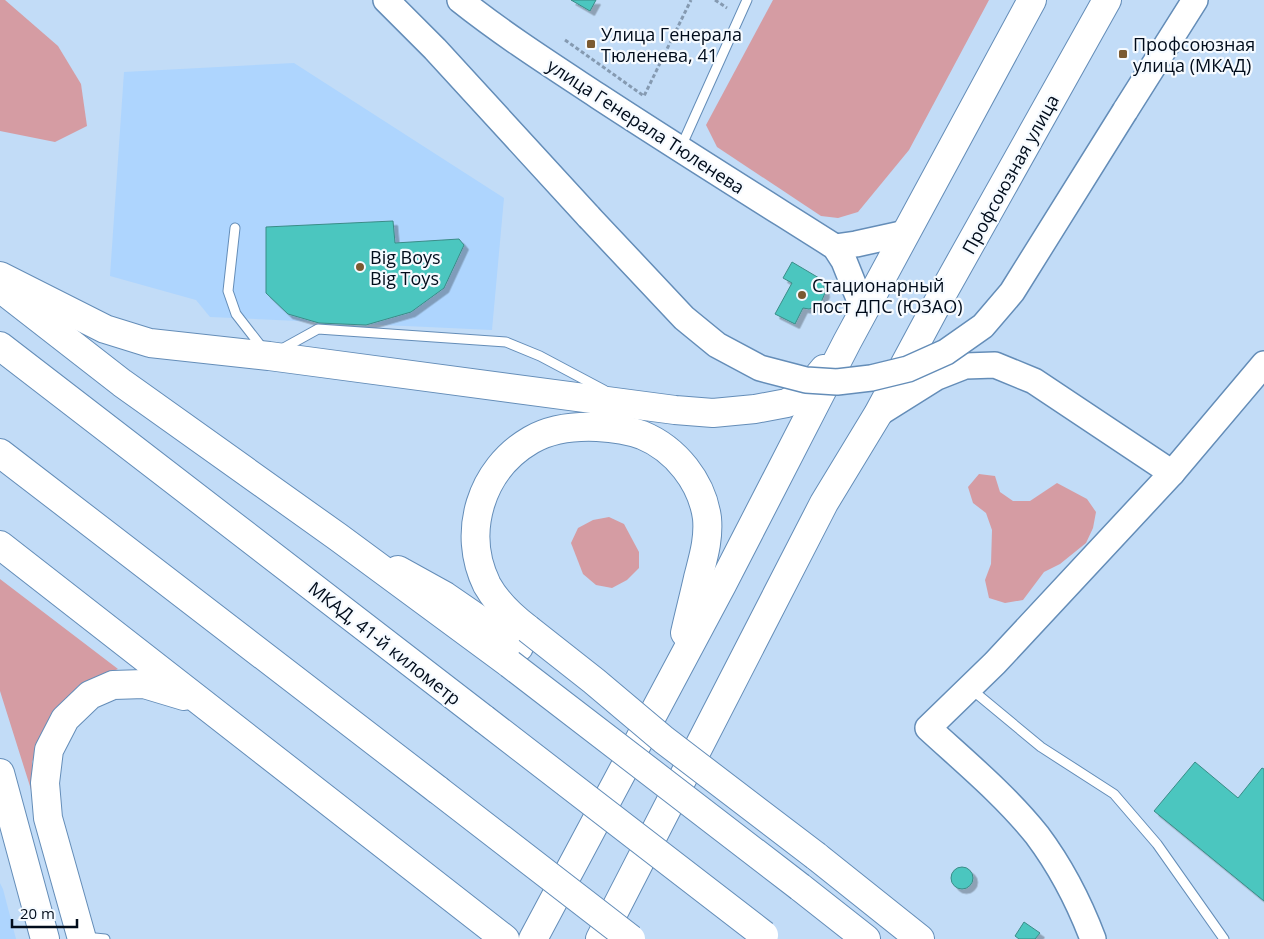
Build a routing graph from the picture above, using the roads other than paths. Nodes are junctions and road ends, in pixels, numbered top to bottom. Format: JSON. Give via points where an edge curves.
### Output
{"nodes":[{"id":1,"x":460,"y":0,"type":"edge"},
{"id":2,"x":748,"y":0,"type":"edge"},
{"id":3,"x":1032,"y":0,"type":"edge"},
{"id":4,"x":1107,"y":0,"type":"edge"},
{"id":5,"x":1195,"y":0,"type":"edge"},
{"id":6,"x":382,"y":3,"type":"edge"},
{"id":7,"x":680,"y":150,"type":"junction"},
{"id":8,"x":235,"y":228,"type":"dead end"},
{"id":9,"x":906,"y":233,"type":"junction"},
{"id":10,"x":835,"y":247,"type":"junction"},
{"id":11,"x":0,"y":276,"type":"edge"},
{"id":12,"x":0,"y":288,"type":"edge"},
{"id":13,"x":864,"y":311,"type":"junction"},
{"id":14,"x":847,"y":342,"type":"junction"},
{"id":15,"x":0,"y":346,"type":"edge"},
{"id":16,"x":269,"y":356,"type":"junction"},
{"id":17,"x":1264,"y":364,"type":"edge"},
{"id":18,"x":631,"y":405,"type":"junction"},
{"id":19,"x":878,"y":414,"type":"junction"},
{"id":20,"x":0,"y":453,"type":"edge"},
{"id":21,"x":1172,"y":473,"type":"junction"},
{"id":22,"x":0,"y":526,"type":"edge"},
{"id":23,"x":0,"y":545,"type":"edge"},
{"id":24,"x":90,"y":614,"type":"junction"},
{"id":25,"x":519,"y":647,"type":"junction"},
{"id":26,"x":675,"y":671,"type":"junction"},
{"id":27,"x":970,"y":687,"type":"junction"},
{"id":28,"x":198,"y":700,"type":"junction"},
{"id":29,"x":0,"y":773,"type":"edge"},
{"id":30,"x":767,"y":937,"type":"edge"},
{"id":31,"x":89,"y":938,"type":"edge"},
{"id":32,"x":45,"y":939,"type":"edge"},
{"id":33,"x":505,"y":939,"type":"edge"},
{"id":34,"x":532,"y":939,"type":"edge"},
{"id":35,"x":600,"y":939,"type":"edge"},
{"id":36,"x":631,"y":939,"type":"edge"},
{"id":37,"x":866,"y":939,"type":"edge"},
{"id":38,"x":920,"y":939,"type":"edge"},
{"id":39,"x":1093,"y":939,"type":"edge"},
{"id":40,"x":1224,"y":939,"type":"edge"}],
"edges":[{"from":1,"to":7,"type":"street","name":"улица Генерала Тюленева"},
{"from":2,"to":7,"type":"lane"},
{"from":3,"to":9,"type":"main road"},
{"from":4,"to":19,"type":"main road","name":"Профсоюзная улица"},
{"from":5,"to":6,"type":"street","bridge":true,"via":[[1012,292],[983,326],[938,355],[908,369],[837,382],[806,380],[760,368],[717,345],[684,318],[435,49]]},
{"from":7,"to":10,"type":"street","name":"улица Генерала Тюленева"},
{"from":8,"to":16,"type":"lane","via":[[228,291],[236,314]]},
{"from":9,"to":10,"type":"street"},
{"from":9,"to":13,"type":"main road"},
{"from":10,"to":13,"type":"street","name":"улица Генерала Тюленева"},
{"from":11,"to":16,"type":"main road","via":[[105,329],[150,343]]},
{"from":12,"to":25,"type":"main road","via":[[122,383],[338,537]]},
{"from":13,"to":14,"type":"main road"},
{"from":14,"to":18,"type":"main road","via":[[805,392],[787,403],[713,413]]},
{"from":14,"to":26,"type":"main road"},
{"from":15,"to":30,"type":"main road","name":"МКАД, 41-й километр","bridge":true},
{"from":16,"to":18,"type":"main road"},
{"from":16,"to":18,"type":"lane","via":[[318,329],[506,342],[540,356]]},
{"from":17,"to":21,"type":"street"},
{"from":19,"to":21,"type":"street","via":[[937,377],[965,366],[995,365],[1034,382]]},
{"from":19,"to":35,"type":"main road","name":"Профсоюзная улица","via":[[824,503]]},
{"from":20,"to":36,"type":"main road","bridge":true},
{"from":21,"to":27,"type":"street"},
{"from":22,"to":24,"type":"main road"},
{"from":23,"to":24,"type":"main road"},
{"from":24,"to":28,"type":"main road"},
{"from":25,"to":26,"type":"main road","via":[[511,616],[498,602],[480,569],[475,531],[483,495],[503,463],[517,450],[550,432],[586,427],[625,430],[642,435],[673,454],[695,483],[706,517],[705,553]]},
{"from":25,"to":37,"type":"main road","bridge":true,"via":[[800,887]]},
{"from":25,"to":38,"type":"main road","bridge":true,"via":[[594,681],[664,740]]},
{"from":26,"to":34,"type":"main road"},
{"from":27,"to":39,"type":"street","via":[[928,728],[1004,798],[1036,835],[1060,869]]},
{"from":27,"to":40,"type":"lane","via":[[1041,747],[1114,794],[1157,844]]},
{"from":28,"to":31,"type":"main road","via":[[144,684],[113,685],[90,694],[65,719],[50,750],[45,783],[48,818]]},
{"from":28,"to":33,"type":"main road"},
{"from":29,"to":32,"type":"main road"}]}
